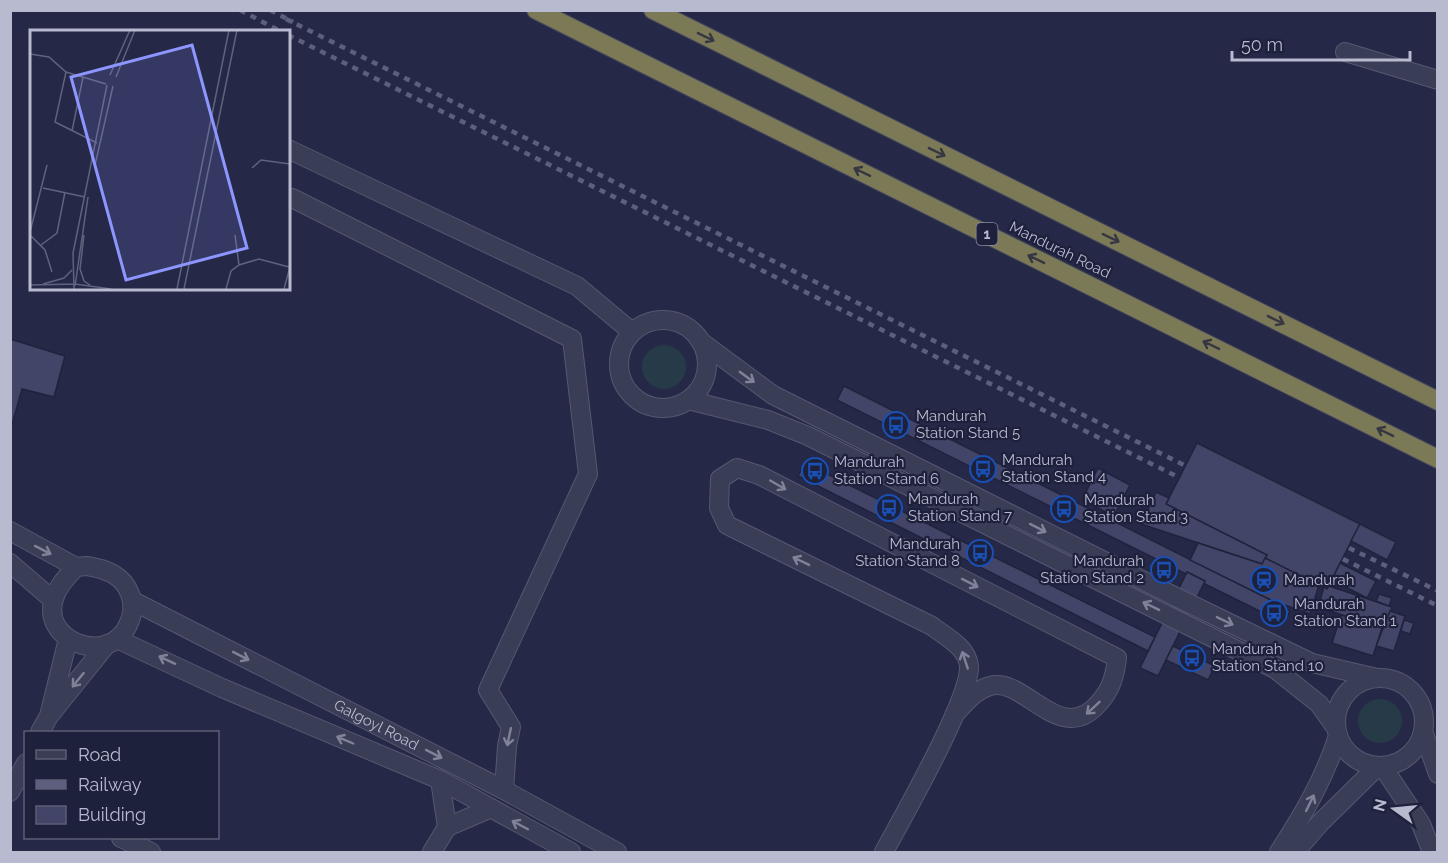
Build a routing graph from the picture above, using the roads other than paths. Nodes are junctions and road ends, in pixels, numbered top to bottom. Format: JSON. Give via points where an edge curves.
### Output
{"nodes":[{"id":1,"x":536,"y":10,"type":"edge"},
{"id":2,"x":653,"y":10,"type":"edge"},
{"id":3,"x":1345,"y":52,"type":"dead end"},
{"id":4,"x":1437,"y":80,"type":"edge"},
{"id":5,"x":290,"y":150,"type":"edge"},
{"id":6,"x":292,"y":198,"type":"dead end"},
{"id":7,"x":632,"y":332,"type":"junction"},
{"id":8,"x":700,"y":341,"type":"junction"},
{"id":9,"x":688,"y":400,"type":"junction"},
{"id":10,"x":1437,"y":401,"type":"edge"},
{"id":11,"x":1437,"y":459,"type":"edge"},
{"id":12,"x":10,"y":531,"type":"edge"},
{"id":13,"x":10,"y":563,"type":"edge"},
{"id":14,"x":76,"y":567,"type":"junction"},
{"id":15,"x":53,"y":600,"type":"junction"},
{"id":16,"x":133,"y":601,"type":"junction"},
{"id":17,"x":68,"y":639,"type":"junction"},
{"id":18,"x":112,"y":642,"type":"junction"},
{"id":19,"x":1377,"y":678,"type":"junction"},
{"id":20,"x":954,"y":715,"type":"junction"},
{"id":21,"x":45,"y":724,"type":"edge"},
{"id":22,"x":1423,"y":731,"type":"junction"},
{"id":23,"x":1337,"y":732,"type":"junction"},
{"id":24,"x":1380,"y":766,"type":"junction"},
{"id":25,"x":24,"y":769,"type":"edge"},
{"id":26,"x":1437,"y":774,"type":"edge"},
{"id":27,"x":440,"y":780,"type":"junction"},
{"id":28,"x":17,"y":788,"type":"edge"},
{"id":29,"x":504,"y":790,"type":"junction"},
{"id":30,"x":489,"y":809,"type":"junction"},
{"id":31,"x":447,"y":827,"type":"junction"},
{"id":32,"x":126,"y":839,"type":"edge"},
{"id":33,"x":151,"y":852,"type":"edge"},
{"id":34,"x":432,"y":852,"type":"edge"},
{"id":35,"x":571,"y":852,"type":"edge"},
{"id":36,"x":617,"y":852,"type":"edge"},
{"id":37,"x":884,"y":852,"type":"edge"},
{"id":38,"x":1279,"y":852,"type":"edge"},
{"id":39,"x":1295,"y":852,"type":"edge"},
{"id":40,"x":1432,"y":852,"type":"edge"}],
"edges":[{"from":11,"to":1,"type":"highway","name":"Mandurah Road","number":"1","one_way":true},
{"from":2,"to":10,"type":"highway","one_way":true},
{"from":3,"to":4,"type":"street"},
{"from":5,"to":7,"type":"street","via":[[577,286]]},
{"from":6,"to":29,"type":"street","one_way":true,"via":[[572,339],[588,474],[488,690],[511,727]]},
{"from":7,"to":8,"type":"street","via":[[649,323],[668,320],[692,331]]},
{"from":7,"to":9,"type":"street","via":[[619,358],[619,373],[629,392],[646,406],[661,409]]},
{"from":8,"to":9,"type":"street","via":[[705,353],[705,373],[698,391]]},
{"from":8,"to":19,"type":"street","one_way":true,"via":[[772,395],[1173,596],[1312,663]]},
{"from":23,"to":9,"type":"street","one_way":true,"via":[[1319,704],[1275,669],[1176,618],[808,436],[768,420]]},
{"from":12,"to":14,"type":"street","one_way":true},
{"from":13,"to":15,"type":"street"},
{"from":14,"to":15,"type":"street","via":[[61,583]]},
{"from":14,"to":16,"type":"street","via":[[102,568],[116,575],[127,586]]},
{"from":15,"to":17,"type":"street","via":[[58,627]]},
{"from":16,"to":18,"type":"street","via":[[132,617],[125,632]]},
{"from":16,"to":29,"type":"street","name":"Galgoyl Road","one_way":true},
{"from":17,"to":18,"type":"street","via":[[98,648]]},
{"from":17,"to":21,"type":"street"},
{"from":18,"to":21,"type":"street","one_way":true},
{"from":27,"to":18,"type":"street","name":"Galgoyl Road","one_way":true},
{"from":19,"to":22,"type":"street","via":[[1403,684],[1413,693],[1422,711]]},
{"from":19,"to":23,"type":"street","via":[[1363,681],[1346,694],[1336,714]]},
{"from":20,"to":20,"type":"street","one_way":true,"via":[[969,666],[961,648],[932,626],[727,525],[719,508],[720,479],[737,468],[759,475],[1117,657],[1114,678],[1104,698],[1089,714],[1079,718],[1062,716],[1011,689],[992,685],[976,692]]},
{"from":20,"to":37,"type":"street"},
{"from":22,"to":24,"type":"street","via":[[1409,756]]},
{"from":22,"to":26,"type":"street"},
{"from":23,"to":24,"type":"street","via":[[1353,758]]},
{"from":38,"to":23,"type":"street","one_way":true,"via":[[1329,764]]},
{"from":24,"to":39,"type":"street"},
{"from":24,"to":40,"type":"street","via":[[1421,824]]},
{"from":25,"to":28,"type":"street"},
{"from":27,"to":30,"type":"street","name":"Galgoyl Road"},
{"from":27,"to":31,"type":"street"},
{"from":29,"to":36,"type":"street","name":"Galgoyl Road"},
{"from":30,"to":31,"type":"street"},
{"from":35,"to":30,"type":"street","name":"Galgoyl Road","one_way":true},
{"from":31,"to":34,"type":"street"},
{"from":32,"to":33,"type":"street"}]}
